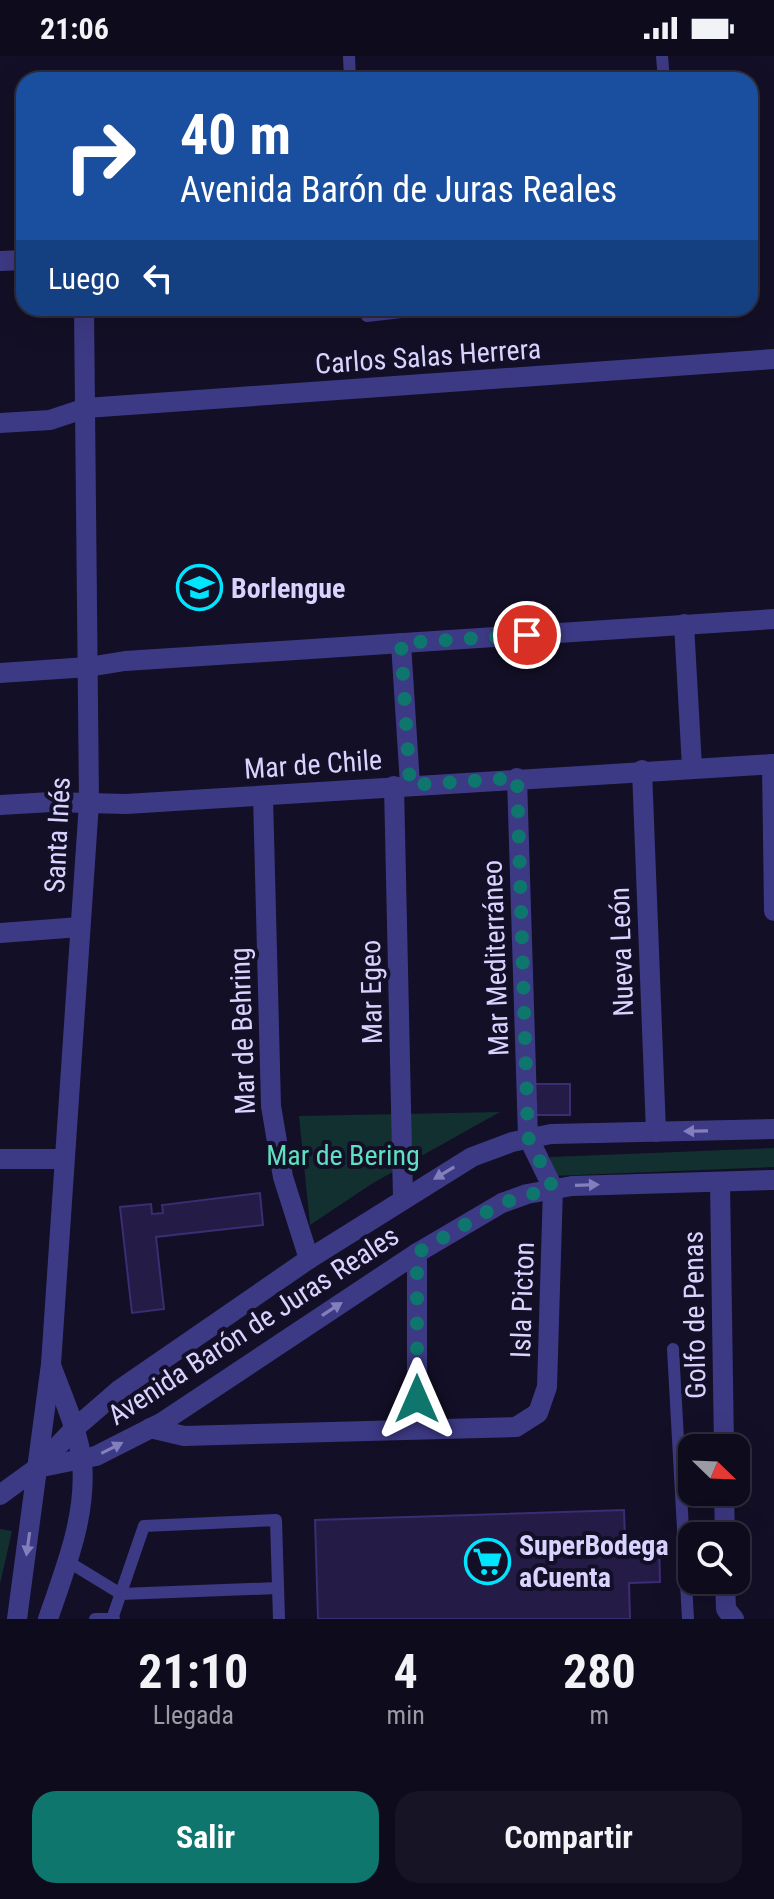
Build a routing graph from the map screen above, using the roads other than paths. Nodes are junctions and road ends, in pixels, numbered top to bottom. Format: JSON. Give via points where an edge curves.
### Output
{"nodes":[{"id":1,"x":84,"y":316,"type":"edge"},
{"id":2,"x":774,"y":359,"type":"edge"},
{"id":3,"x":86,"y":408,"type":"junction"},
{"id":4,"x":0,"y":423,"type":"edge"},
{"id":5,"x":774,"y":619,"type":"edge"},
{"id":6,"x":684,"y":624,"type":"junction"},
{"id":7,"x":401,"y":643,"type":"junction"},
{"id":8,"x":88,"y":667,"type":"junction"},
{"id":9,"x":0,"y":673,"type":"edge"},
{"id":10,"x":773,"y":764,"type":"edge"},
{"id":11,"x":692,"y":767,"type":"junction"},
{"id":12,"x":642,"y":770,"type":"junction"},
{"id":13,"x":517,"y":778,"type":"junction"},
{"id":14,"x":402,"y":786,"type":"junction"},
{"id":15,"x":263,"y":796,"type":"junction"},
{"id":16,"x":89,"y":803,"type":"junction"},
{"id":17,"x":0,"y":805,"type":"edge"},
{"id":18,"x":774,"y":911,"type":"edge"},
{"id":19,"x":80,"y":927,"type":"junction"},
{"id":20,"x":0,"y":933,"type":"edge"},
{"id":21,"x":774,"y":1129,"type":"edge"},
{"id":22,"x":656,"y":1132,"type":"junction"},
{"id":23,"x":528,"y":1137,"type":"junction"},
{"id":24,"x":0,"y":1159,"type":"edge"},
{"id":25,"x":63,"y":1159,"type":"junction"},
{"id":26,"x":774,"y":1180,"type":"edge"},
{"id":27,"x":720,"y":1182,"type":"junction"},
{"id":28,"x":553,"y":1188,"type":"junction"},
{"id":29,"x":403,"y":1198,"type":"junction"},
{"id":30,"x":417,"y":1253,"type":"junction"},
{"id":31,"x":309,"y":1259,"type":"junction"},
{"id":32,"x":673,"y":1349,"type":"dead end"},
{"id":33,"x":51,"y":1364,"type":"junction"},
{"id":34,"x":150,"y":1428,"type":"junction"},
{"id":35,"x":417,"y":1428,"type":"junction"},
{"id":36,"x":74,"y":1429,"type":"junction"},
{"id":37,"x":724,"y":1434,"type":"edge"},
{"id":38,"x":82,"y":1461,"type":"junction"},
{"id":39,"x":37,"y":1468,"type":"junction"},
{"id":40,"x":0,"y":1495,"type":"edge"},
{"id":41,"x":67,"y":1561,"type":"junction"},
{"id":42,"x":278,"y":1588,"type":"junction"},
{"id":43,"x":121,"y":1594,"type":"junction"},
{"id":44,"x":725,"y":1594,"type":"edge"},
{"id":45,"x":733,"y":1618,"type":"edge"},
{"id":46,"x":17,"y":1619,"type":"edge"},
{"id":47,"x":48,"y":1619,"type":"edge"},
{"id":48,"x":95,"y":1619,"type":"edge"},
{"id":49,"x":113,"y":1619,"type":"edge"},
{"id":50,"x":279,"y":1619,"type":"edge"},
{"id":51,"x":688,"y":1619,"type":"edge"}],
"edges":[{"from":1,"to":3,"type":"street","name":"Santa Inés"},
{"from":2,"to":3,"type":"street","name":"Carlos Salas Herrera"},
{"from":3,"to":4,"type":"street","name":"Carlos Salas Herrera","via":[[50,420]]},
{"from":3,"to":8,"type":"street","name":"Santa Inés"},
{"from":5,"to":6,"type":"street"},
{"from":6,"to":7,"type":"street"},
{"from":6,"to":11,"type":"street"},
{"from":7,"to":8,"type":"street"},
{"from":7,"to":14,"type":"street","name":"Mar Egeo"},
{"from":8,"to":9,"type":"street"},
{"from":8,"to":16,"type":"street","name":"Santa Inés"},
{"from":10,"to":11,"type":"street","name":"Mar de Chile"},
{"from":10,"to":18,"type":"street"},
{"from":11,"to":12,"type":"street","name":"Mar de Chile"},
{"from":12,"to":13,"type":"street","name":"Mar de Chile"},
{"from":12,"to":22,"type":"street","name":"Nueva León"},
{"from":13,"to":14,"type":"street","name":"Mar de Chile"},
{"from":13,"to":23,"type":"street","name":"Mar Mediterráneo"},
{"from":14,"to":15,"type":"street","name":"Mar de Chile"},
{"from":14,"to":29,"type":"street","name":"Mar Egeo"},
{"from":15,"to":16,"type":"street","name":"Mar de Chile"},
{"from":15,"to":31,"type":"street","name":"Mar de Behring","via":[[272,1118],[283,1177]]},
{"from":16,"to":17,"type":"street","name":"Mar de Chile"},
{"from":16,"to":19,"type":"street","name":"Santa Inés"},
{"from":19,"to":20,"type":"street"},
{"from":19,"to":25,"type":"street","name":"Santa Inés"},
{"from":21,"to":22,"type":"street","name":"Avenida Barón de Juras Reales","one_way":true},
{"from":22,"to":23,"type":"street","name":"Avenida Barón de Juras Reales"},
{"from":23,"to":28,"type":"street"},
{"from":23,"to":29,"type":"street","name":"Avenida Barón de Juras Reales","one_way":true,"via":[[472,1157]]},
{"from":24,"to":25,"type":"street"},
{"from":25,"to":33,"type":"street","name":"Santa Inés"},
{"from":26,"to":27,"type":"street","name":"Avenida Barón de Juras Reales"},
{"from":28,"to":27,"type":"street","name":"Avenida Barón de Juras Reales","one_way":true},
{"from":27,"to":37,"type":"street","name":"Golfo de Penas"},
{"from":28,"to":30,"type":"street","name":"Avenida Barón de Juras Reales","via":[[492,1208]]},
{"from":28,"to":35,"type":"street","name":"Isla Picton","via":[[547,1387],[538,1413],[516,1427]]},
{"from":29,"to":31,"type":"street","name":"Avenida Barón de Juras Reales"},
{"from":34,"to":30,"type":"street","name":"Avenida Barón de Juras Reales","one_way":true},
{"from":30,"to":35,"type":"street"},
{"from":31,"to":36,"type":"street","name":"Avenida Barón de Juras Reales","via":[[119,1390]]},
{"from":32,"to":51,"type":"lane"},
{"from":33,"to":36,"type":"street","name":"Santa Inés"},
{"from":33,"to":39,"type":"street","name":"Santa Inés"},
{"from":34,"to":35,"type":"street","via":[[184,1436]]},
{"from":38,"to":34,"type":"street","name":"Avenida Barón de Juras Reales","one_way":true},
{"from":36,"to":38,"type":"street","name":"Santa Inés"},
{"from":36,"to":39,"type":"street","name":"Avenida Barón de Juras Reales"},
{"from":38,"to":39,"type":"street","name":"Avenida Barón de Juras Reales"},
{"from":38,"to":41,"type":"street","name":"Santa Inés","via":[[80,1510]]},
{"from":39,"to":40,"type":"street","name":"Avenida Barón de Juras Reales"},
{"from":39,"to":46,"type":"street","name":"Santa Inés","one_way":true},
{"from":41,"to":43,"type":"lane"},
{"from":41,"to":47,"type":"street","name":"Santa Inés"},
{"from":42,"to":43,"type":"lane"},
{"from":42,"to":43,"type":"lane","via":[[276,1520],[144,1526]]},
{"from":42,"to":50,"type":"lane"},
{"from":43,"to":49,"type":"lane"},
{"from":44,"to":45,"type":"street"},
{"from":48,"to":49,"type":"lane"}]}
